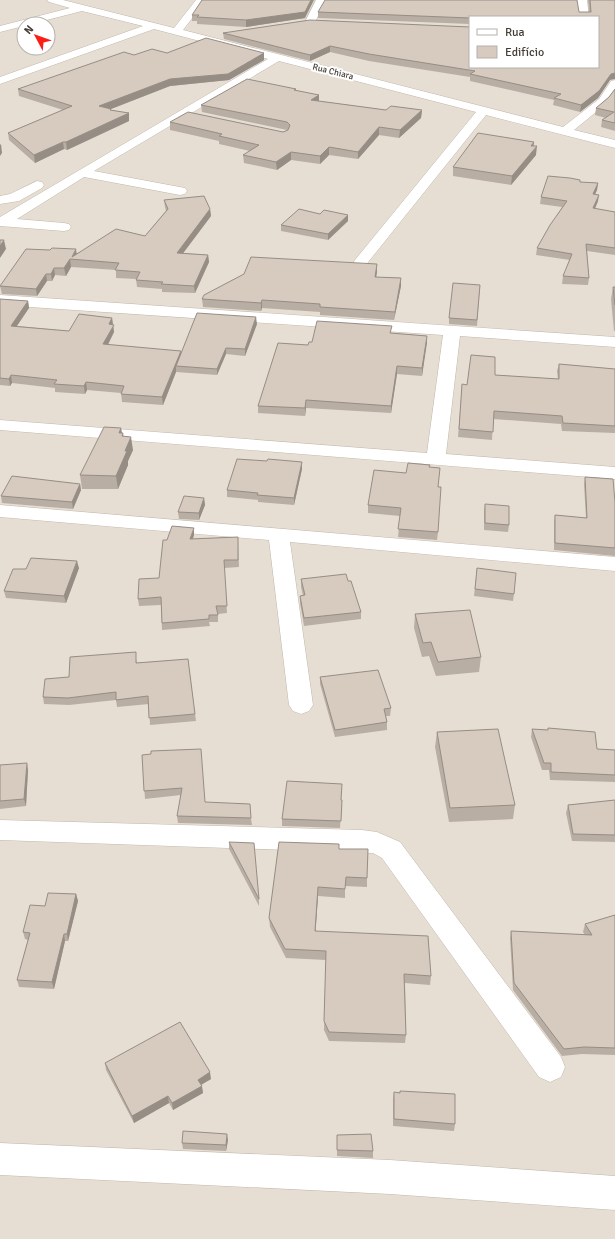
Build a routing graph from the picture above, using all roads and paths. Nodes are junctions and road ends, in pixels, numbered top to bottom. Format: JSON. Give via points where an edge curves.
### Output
{"nodes":[{"id":1,"x":52,"y":0,"type":"edge"},
{"id":2,"x":201,"y":0,"type":"edge"},
{"id":3,"x":322,"y":0,"type":"edge"},
{"id":4,"x":582,"y":0,"type":"edge"},
{"id":5,"x":81,"y":8,"type":"junction"},
{"id":6,"x":584,"y":16,"type":"edge"},
{"id":7,"x":325,"y":22,"type":"edge"},
{"id":8,"x":154,"y":26,"type":"junction"},
{"id":9,"x":0,"y":29,"type":"edge"},
{"id":10,"x":176,"y":32,"type":"junction"},
{"id":11,"x":226,"y":34,"type":"edge"},
{"id":12,"x":202,"y":38,"type":"junction"},
{"id":13,"x":262,"y":54,"type":"junction"},
{"id":14,"x":277,"y":58,"type":"junction"},
{"id":15,"x":250,"y":60,"type":"edge"},
{"id":16,"x":233,"y":70,"type":"edge"},
{"id":17,"x":0,"y":81,"type":"edge"},
{"id":18,"x":615,"y":83,"type":"edge"},
{"id":19,"x":484,"y":110,"type":"junction"},
{"id":20,"x":183,"y":113,"type":"junction"},
{"id":21,"x":198,"y":117,"type":"edge"},
{"id":22,"x":152,"y":118,"type":"dead end"},
{"id":23,"x":565,"y":131,"type":"junction"},
{"id":24,"x":615,"y":144,"type":"edge"},
{"id":25,"x":82,"y":172,"type":"junction"},
{"id":26,"x":45,"y":181,"type":"dead end"},
{"id":27,"x":180,"y":191,"type":"dead end"},
{"id":28,"x":0,"y":200,"type":"edge"},
{"id":29,"x":64,"y":227,"type":"dead end"},
{"id":30,"x":360,"y":263,"type":"edge"},
{"id":31,"x":0,"y":300,"type":"edge"},
{"id":32,"x":452,"y":331,"type":"junction"},
{"id":33,"x":615,"y":342,"type":"edge"},
{"id":34,"x":0,"y":425,"type":"edge"},
{"id":35,"x":436,"y":459,"type":"junction"},
{"id":36,"x":615,"y":473,"type":"edge"},
{"id":37,"x":0,"y":512,"type":"edge"},
{"id":38,"x":279,"y":535,"type":"junction"},
{"id":39,"x":614,"y":566,"type":"edge"},
{"id":40,"x":301,"y":705,"type":"dead end"},
{"id":41,"x":0,"y":830,"type":"edge"},
{"id":42,"x":550,"y":1067,"type":"dead end"},
{"id":43,"x":0,"y":1159,"type":"edge"},
{"id":44,"x":615,"y":1193,"type":"edge"}],
"edges":[{"from":1,"to":5,"type":"street","name":"Rua Chiara"},
{"from":2,"to":10,"type":"street"},
{"from":3,"to":7,"type":"street","via":[[306,22]]},
{"from":4,"to":6,"type":"street"},
{"from":5,"to":8,"type":"street","name":"Rua Chiara"},
{"from":5,"to":9,"type":"street"},
{"from":8,"to":10,"type":"street","name":"Rua Chiara"},
{"from":8,"to":17,"type":"street"},
{"from":10,"to":12,"type":"street","name":"Rua Chiara"},
{"from":11,"to":12,"type":"street"},
{"from":12,"to":13,"type":"street","name":"Rua Chiara"},
{"from":13,"to":14,"type":"street","name":"Rua Chiara"},
{"from":13,"to":15,"type":"street"},
{"from":14,"to":19,"type":"street","name":"Rua Chiara"},
{"from":14,"to":20,"type":"street"},
{"from":16,"to":22,"type":"street"},
{"from":18,"to":23,"type":"street","via":[[604,101]]},
{"from":19,"to":23,"type":"street","name":"Rua Chiara"},
{"from":19,"to":30,"type":"street"},
{"from":20,"to":21,"type":"street"},
{"from":20,"to":25,"type":"street"},
{"from":23,"to":24,"type":"street","name":"Rua Chiara"},
{"from":25,"to":27,"type":"street"},
{"from":25,"to":29,"type":"street","via":[[2,222]]},
{"from":26,"to":28,"type":"street","via":[[20,196]]},
{"from":31,"to":32,"type":"street"},
{"from":32,"to":33,"type":"street"},
{"from":32,"to":35,"type":"street"},
{"from":34,"to":35,"type":"street"},
{"from":35,"to":36,"type":"street"},
{"from":37,"to":38,"type":"street"},
{"from":38,"to":39,"type":"street"},
{"from":38,"to":40,"type":"street"},
{"from":41,"to":42,"type":"street","via":[[362,841],[385,846],[391,850]]},
{"from":43,"to":44,"type":"street","via":[[390,1177]]}]}
